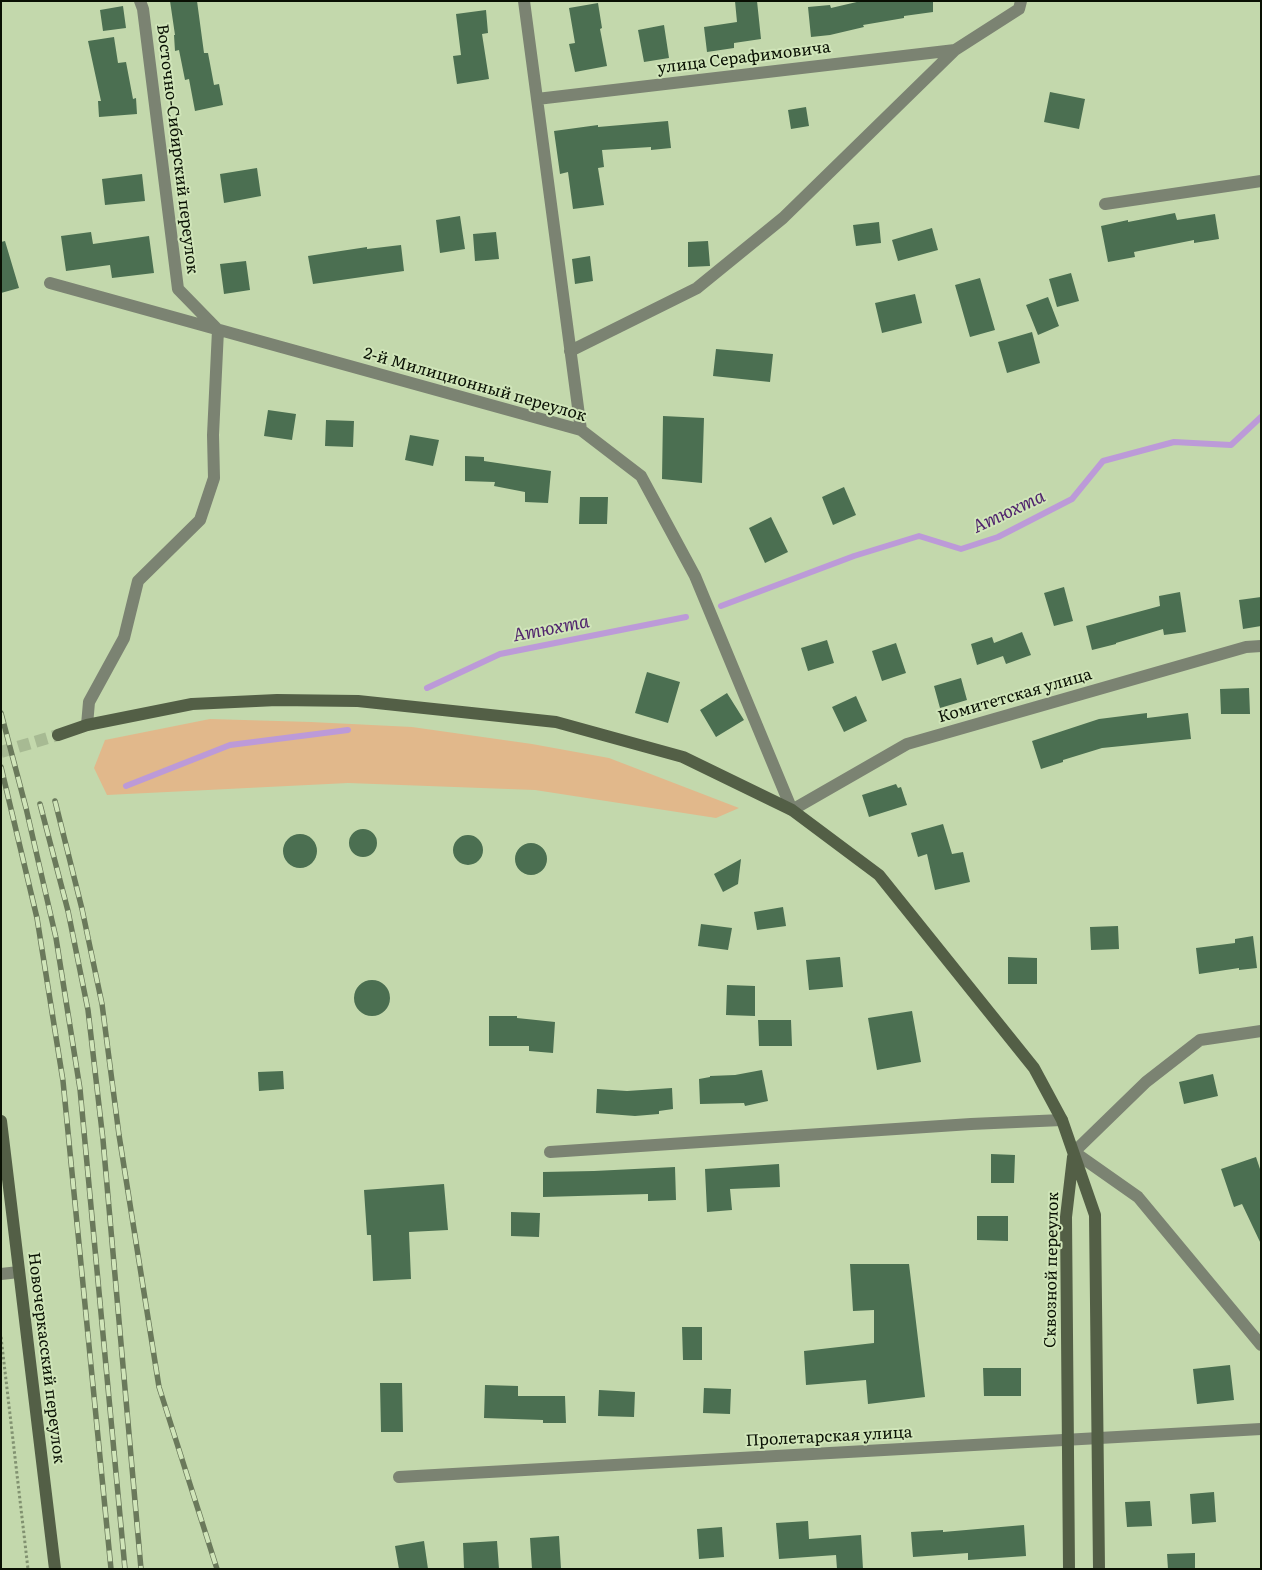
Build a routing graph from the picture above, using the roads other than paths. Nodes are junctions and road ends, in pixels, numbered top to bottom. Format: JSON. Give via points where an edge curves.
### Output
{"nodes":[{"id":1,"x":140,"y":1,"type":"edge"},
{"id":2,"x":524,"y":1,"type":"edge"},
{"id":3,"x":1021,"y":1,"type":"edge"},
{"id":4,"x":955,"y":50,"type":"junction"},
{"id":5,"x":537,"y":99,"type":"junction"},
{"id":6,"x":1261,"y":182,"type":"edge"},
{"id":7,"x":1105,"y":204,"type":"dead end"},
{"id":8,"x":50,"y":283,"type":"dead end"},
{"id":9,"x":218,"y":330,"type":"junction"},
{"id":10,"x":570,"y":351,"type":"junction"},
{"id":11,"x":581,"y":430,"type":"junction"},
{"id":12,"x":1261,"y":646,"type":"edge"},
{"id":13,"x":87,"y":726,"type":"junction"},
{"id":14,"x":58,"y":734,"type":"tunnel mouth"},
{"id":15,"x":792,"y":810,"type":"junction"},
{"id":16,"x":1261,"y":1030,"type":"edge"},
{"id":17,"x":1062,"y":1120,"type":"junction"},
{"id":18,"x":1,"y":1121,"type":"edge"},
{"id":19,"x":550,"y":1152,"type":"dead end"},
{"id":20,"x":1074,"y":1152,"type":"junction"},
{"id":21,"x":19,"y":1272,"type":"junction"},
{"id":22,"x":1,"y":1274,"type":"edge"},
{"id":23,"x":1261,"y":1345,"type":"edge"},
{"id":24,"x":1261,"y":1429,"type":"edge"},
{"id":25,"x":1067,"y":1440,"type":"junction"},
{"id":26,"x":1097,"y":1440,"type":"junction"},
{"id":27,"x":400,"y":1477,"type":"dead end"},
{"id":28,"x":55,"y":1569,"type":"edge"},
{"id":29,"x":1069,"y":1569,"type":"edge"},
{"id":30,"x":1099,"y":1569,"type":"edge"}],
"edges":[{"from":1,"to":9,"type":"street","name":"Восточно-Сибирский переулок","via":[[178,289]]},
{"from":2,"to":5,"type":"street"},
{"from":3,"to":4,"type":"street","via":[[1018,9]]},
{"from":4,"to":5,"type":"street","name":"улица Серафимовича"},
{"from":4,"to":10,"type":"street","via":[[783,218],[697,288]]},
{"from":5,"to":10,"type":"street"},
{"from":6,"to":7,"type":"street"},
{"from":8,"to":9,"type":"street","name":"2-й Милиционный переулок"},
{"from":9,"to":11,"type":"street","name":"2-й Милиционный переулок"},
{"from":9,"to":13,"type":"street","via":[[214,478],[200,520],[138,581],[124,638],[89,702]]},
{"from":10,"to":11,"type":"street"},
{"from":11,"to":15,"type":"street","name":"2-й Милиционный переулок","via":[[640,476],[695,576]]},
{"from":12,"to":15,"type":"street","name":"Комитетская улица","via":[[1246,647],[907,744]]},
{"from":13,"to":14,"type":"street"},
{"from":13,"to":15,"type":"street","via":[[192,704],[277,700],[358,701],[556,722],[683,757]]},
{"from":15,"to":17,"type":"street","via":[[879,875],[1034,1068]]},
{"from":16,"to":20,"type":"street","via":[[1200,1040],[1146,1082]]},
{"from":17,"to":19,"type":"street"},
{"from":17,"to":20,"type":"street"},
{"from":18,"to":21,"type":"street","name":"Новочеркасский переулок"},
{"from":20,"to":23,"type":"street","via":[[1138,1196]]},
{"from":20,"to":25,"type":"street","name":"Сквозной переулок","via":[[1066,1217]]},
{"from":20,"to":26,"type":"street","name":"Сквозной переулок","via":[[1095,1215]]},
{"from":21,"to":22,"type":"street"},
{"from":21,"to":28,"type":"street","name":"Новочеркасский переулок"},
{"from":24,"to":26,"type":"street","name":"Пролетарская улица"},
{"from":25,"to":26,"type":"street","name":"Пролетарская улица"},
{"from":25,"to":27,"type":"street","name":"Пролетарская улица"},
{"from":25,"to":29,"type":"street","name":"Сквозной переулок"},
{"from":26,"to":30,"type":"street","name":"Сквозной переулок"}]}
